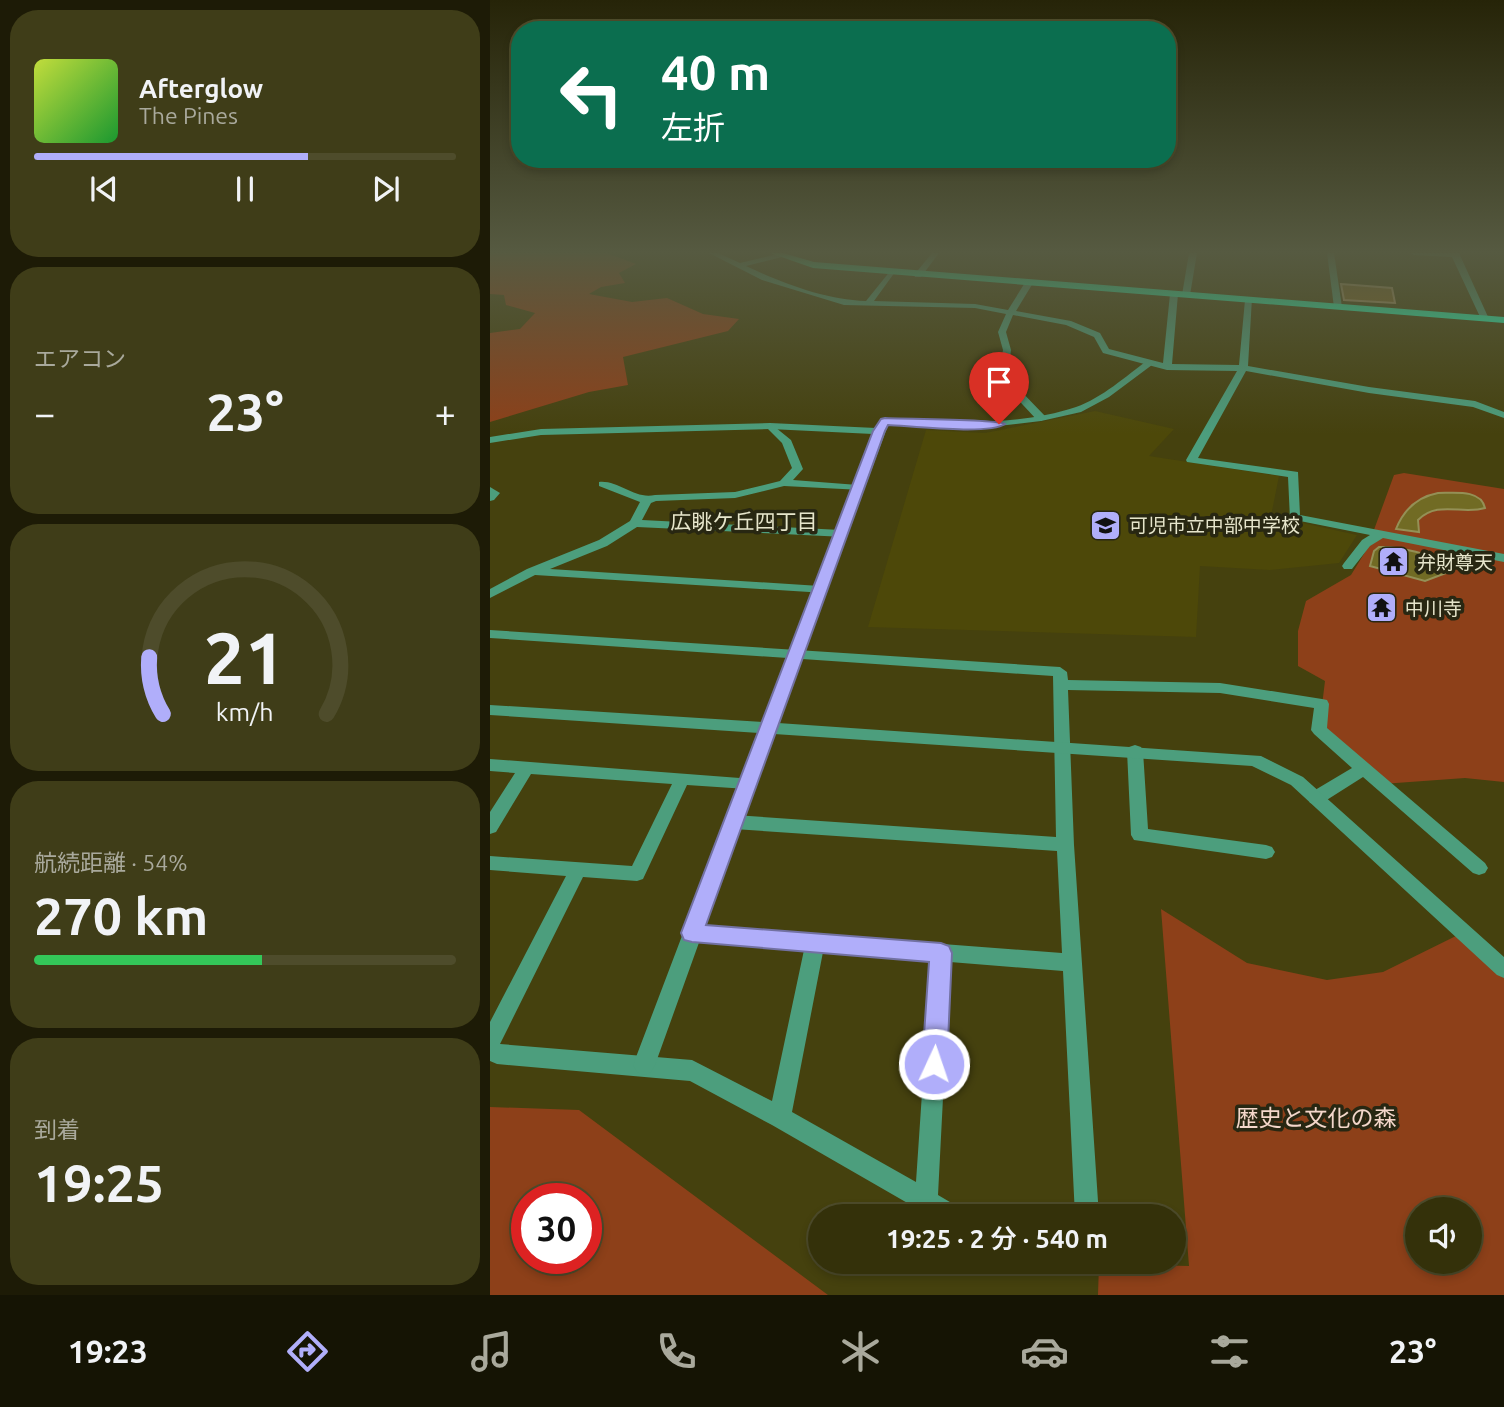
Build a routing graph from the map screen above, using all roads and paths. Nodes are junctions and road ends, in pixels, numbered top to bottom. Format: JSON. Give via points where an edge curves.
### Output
{"nodes":[{"id":1,"x":1011,"y":313,"type":"edge"},
{"id":2,"x":1024,"y":313,"type":"edge"},
{"id":3,"x":1172,"y":313,"type":"edge"},
{"id":4,"x":1248,"y":313,"type":"edge"},
{"id":5,"x":1424,"y":313,"type":"edge"},
{"id":6,"x":1483,"y":313,"type":"edge"},
{"id":7,"x":1485,"y":318,"type":"junction"},
{"id":8,"x":1504,"y":320,"type":"edge"},
{"id":9,"x":1151,"y":362,"type":"junction"},
{"id":10,"x":1167,"y":367,"type":"junction"},
{"id":11,"x":1243,"y":368,"type":"junction"},
{"id":12,"x":1504,"y":415,"type":"edge"},
{"id":13,"x":1041,"y":418,"type":"junction"},
{"id":14,"x":770,"y":426,"type":"junction"},
{"id":15,"x":879,"y":431,"type":"junction"},
{"id":16,"x":490,"y":440,"type":"edge"},
{"id":17,"x":784,"y":483,"type":"junction"},
{"id":18,"x":603,"y":484,"type":"dead end"},
{"id":19,"x":858,"y":488,"type":"junction"},
{"id":20,"x":490,"y":490,"type":"edge"},
{"id":21,"x":490,"y":498,"type":"edge"},
{"id":22,"x":646,"y":501,"type":"junction"},
{"id":23,"x":635,"y":523,"type":"junction"},
{"id":24,"x":841,"y":534,"type":"junction"},
{"id":25,"x":1379,"y":535,"type":"junction"},
{"id":26,"x":1504,"y":558,"type":"edge"},
{"id":27,"x":1348,"y":566,"type":"dead end"},
{"id":28,"x":531,"y":572,"type":"junction"},
{"id":29,"x":820,"y":590,"type":"junction"},
{"id":30,"x":490,"y":594,"type":"edge"},
{"id":31,"x":490,"y":634,"type":"edge"},
{"id":32,"x":796,"y":654,"type":"junction"},
{"id":33,"x":1060,"y":685,"type":"junction"},
{"id":34,"x":490,"y":710,"type":"edge"},
{"id":35,"x":769,"y":728,"type":"junction"},
{"id":36,"x":1061,"y":747,"type":"junction"},
{"id":37,"x":1135,"y":751,"type":"junction"},
{"id":38,"x":490,"y":765,"type":"edge"},
{"id":39,"x":526,"y":768,"type":"junction"},
{"id":40,"x":1364,"y":768,"type":"junction"},
{"id":41,"x":682,"y":779,"type":"junction"},
{"id":42,"x":747,"y":783,"type":"junction"},
{"id":43,"x":1316,"y":798,"type":"junction"},
{"id":44,"x":734,"y":822,"type":"junction"},
{"id":45,"x":490,"y":827,"type":"edge"},
{"id":46,"x":1065,"y":845,"type":"junction"},
{"id":47,"x":1266,"y":852,"type":"dead end"},
{"id":48,"x":490,"y":863,"type":"edge"},
{"id":49,"x":1479,"y":868,"type":"dead end"},
{"id":50,"x":578,"y":870,"type":"junction"},
{"id":51,"x":692,"y":933,"type":"junction"},
{"id":52,"x":815,"y":942,"type":"junction"},
{"id":53,"x":941,"y":953,"type":"junction"},
{"id":54,"x":1073,"y":963,"type":"junction"},
{"id":55,"x":1504,"y":969,"type":"edge"},
{"id":56,"x":490,"y":1043,"type":"edge"},
{"id":57,"x":490,"y":1051,"type":"edge"},
{"id":58,"x":644,"y":1065,"type":"junction"},
{"id":59,"x":780,"y":1117,"type":"junction"},
{"id":60,"x":926,"y":1202,"type":"junction"},
{"id":61,"x":930,"y":1204,"type":"edge"},
{"id":62,"x":1086,"y":1204,"type":"edge"}],
"edges":[{"from":1,"to":13,"type":"street","via":[[1002,332],[1007,350],[1003,375]]},
{"from":2,"to":9,"type":"street","via":[[1068,323],[1097,335],[1106,351]]},
{"from":3,"to":10,"type":"street"},
{"from":4,"to":11,"type":"street"},
{"from":5,"to":7,"type":"main road"},
{"from":6,"to":7,"type":"street"},
{"from":7,"to":8,"type":"main road"},
{"from":9,"to":10,"type":"street"},
{"from":9,"to":13,"type":"street","via":[[1081,409]]},
{"from":10,"to":11,"type":"street"},
{"from":11,"to":12,"type":"street","via":[[1475,404]]},
{"from":11,"to":25,"type":"street","via":[[1191,460],[1294,474],[1294,517]]},
{"from":13,"to":15,"type":"street","via":[[972,426],[885,422]]},
{"from":14,"to":15,"type":"street"},
{"from":14,"to":16,"type":"street","via":[[541,432]]},
{"from":14,"to":17,"type":"street","via":[[787,442],[798,469]]},
{"from":15,"to":19,"type":"street"},
{"from":17,"to":19,"type":"street"},
{"from":17,"to":22,"type":"street","via":[[735,495]]},
{"from":18,"to":22,"type":"street"},
{"from":19,"to":24,"type":"street"},
{"from":20,"to":21,"type":"street","via":[[494,493]]},
{"from":22,"to":23,"type":"street"},
{"from":23,"to":24,"type":"street"},
{"from":23,"to":28,"type":"street","via":[[595,548]]},
{"from":24,"to":29,"type":"street"},
{"from":25,"to":26,"type":"street"},
{"from":25,"to":27,"type":"street","via":[[1366,543]]},
{"from":28,"to":29,"type":"street"},
{"from":28,"to":30,"type":"street"},
{"from":29,"to":32,"type":"street"},
{"from":31,"to":32,"type":"street"},
{"from":32,"to":33,"type":"street","via":[[1060,672]]},
{"from":32,"to":35,"type":"street"},
{"from":33,"to":36,"type":"street"},
{"from":33,"to":40,"type":"street","via":[[1220,688],[1322,704],[1320,730]]},
{"from":34,"to":35,"type":"street"},
{"from":35,"to":36,"type":"street"},
{"from":35,"to":42,"type":"street"},
{"from":36,"to":37,"type":"street"},
{"from":36,"to":46,"type":"street"},
{"from":37,"to":43,"type":"street","via":[[1255,760],[1297,781]]},
{"from":37,"to":47,"type":"street","via":[[1140,835]]},
{"from":38,"to":39,"type":"street"},
{"from":39,"to":41,"type":"street"},
{"from":39,"to":45,"type":"street"},
{"from":40,"to":43,"type":"street"},
{"from":40,"to":49,"type":"street"},
{"from":41,"to":42,"type":"street"},
{"from":41,"to":50,"type":"street","via":[[637,874]]},
{"from":42,"to":44,"type":"street"},
{"from":43,"to":55,"type":"street"},
{"from":44,"to":46,"type":"street"},
{"from":44,"to":51,"type":"street"},
{"from":46,"to":54,"type":"street"},
{"from":48,"to":50,"type":"street"},
{"from":50,"to":56,"type":"street"},
{"from":51,"to":52,"type":"street"},
{"from":51,"to":58,"type":"street"},
{"from":52,"to":53,"type":"street"},
{"from":52,"to":59,"type":"street"},
{"from":53,"to":54,"type":"street"},
{"from":53,"to":60,"type":"street"},
{"from":54,"to":62,"type":"street"},
{"from":57,"to":58,"type":"street"},
{"from":58,"to":59,"type":"street","via":[[692,1070]]},
{"from":59,"to":60,"type":"street"},
{"from":60,"to":61,"type":"street"}]}
